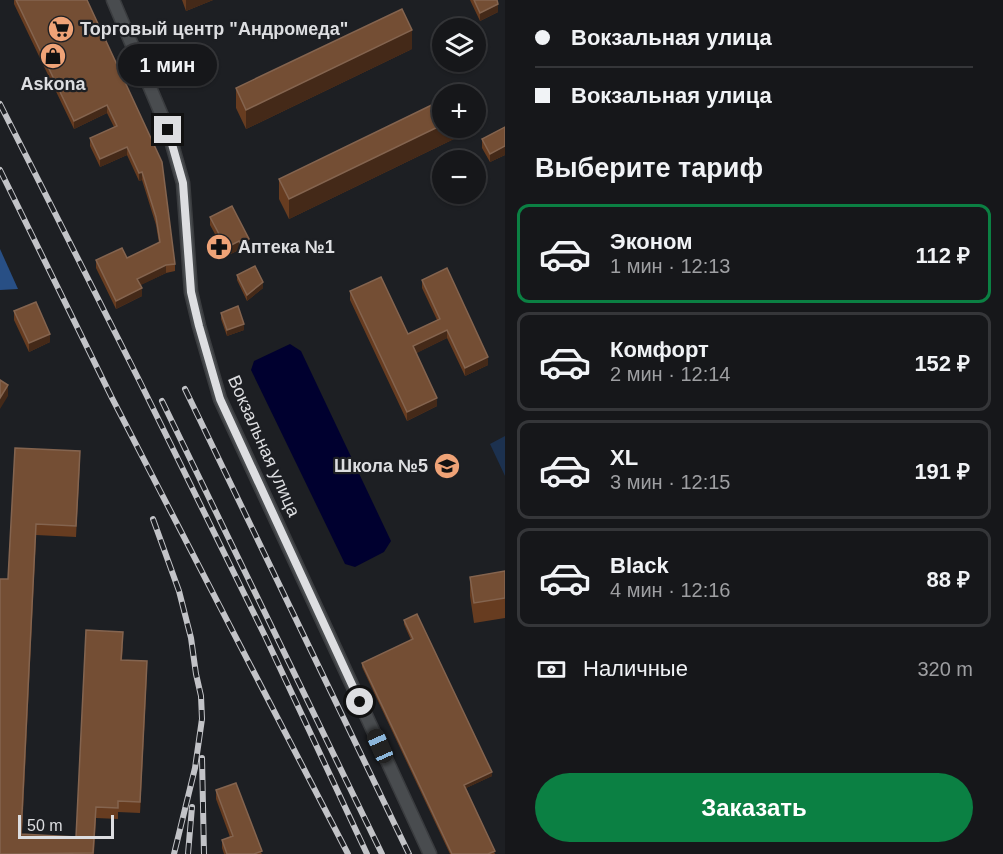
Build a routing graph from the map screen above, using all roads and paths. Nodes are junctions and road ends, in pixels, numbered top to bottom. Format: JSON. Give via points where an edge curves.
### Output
{"nodes":[{"id":1,"x":113,"y":0,"type":"edge"},
{"id":2,"x":430,"y":854,"type":"edge"}],
"edges":[{"from":1,"to":2,"type":"street","name":"Вокзальная улица","via":[[168,130],[183,183],[191,292],[220,399]]}]}
